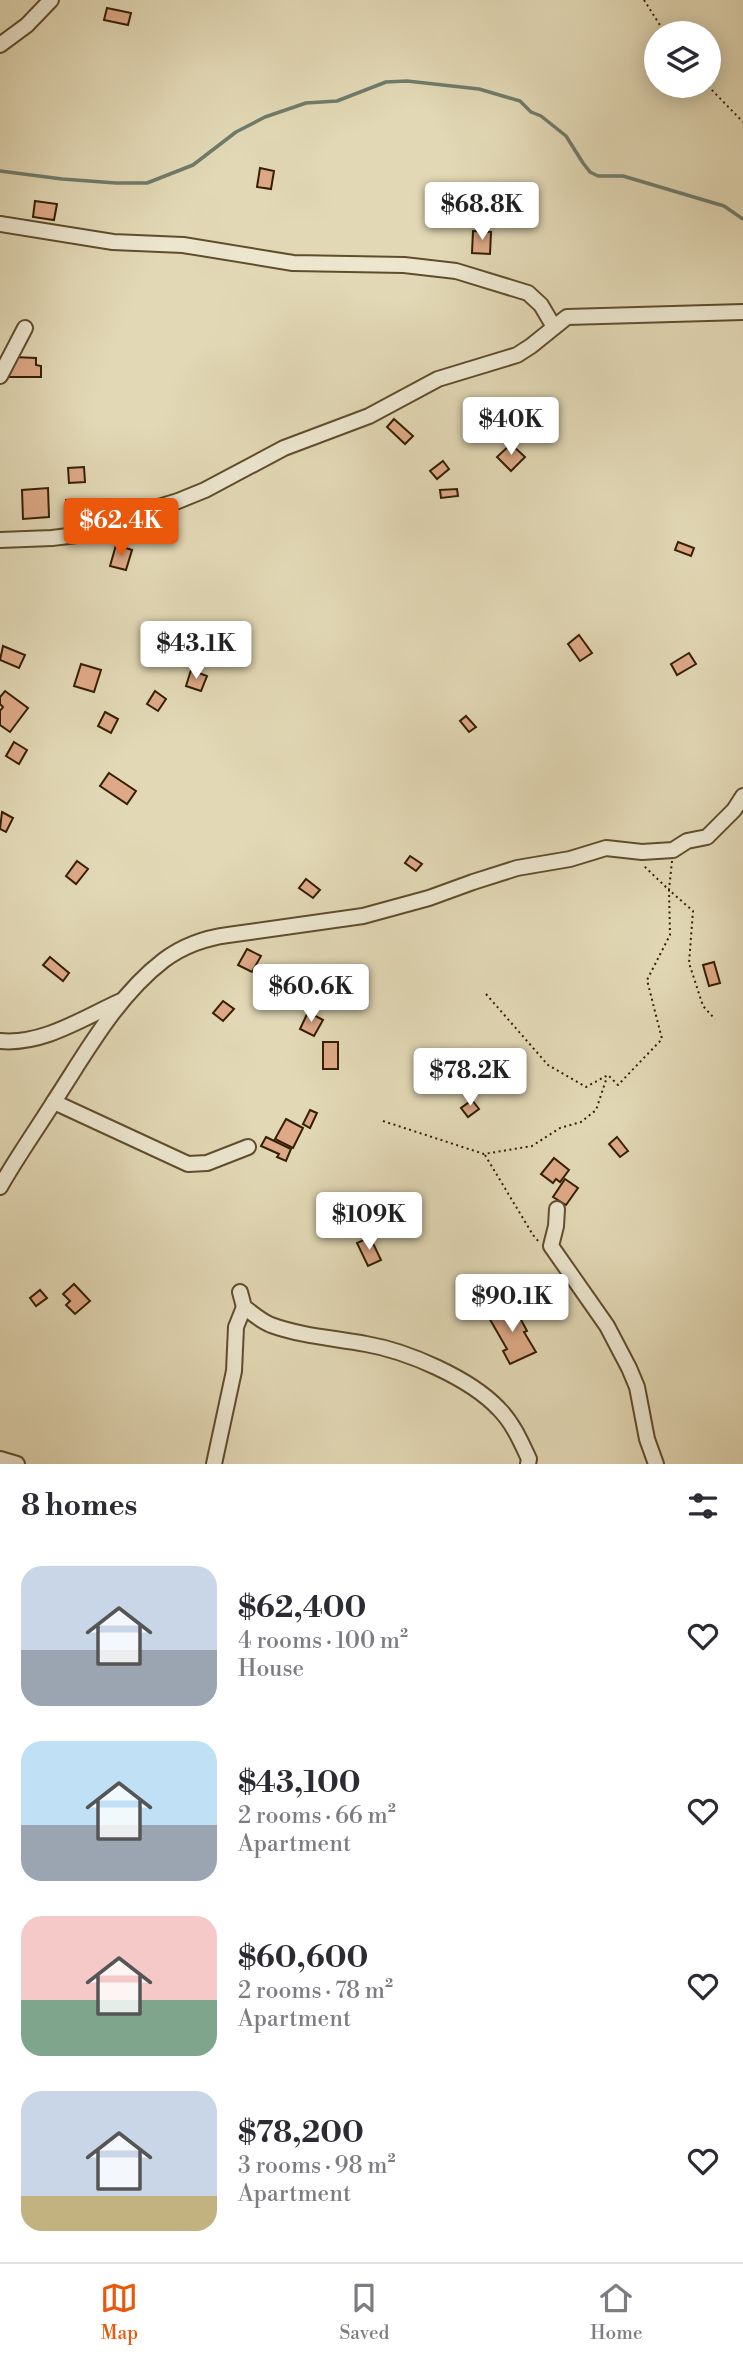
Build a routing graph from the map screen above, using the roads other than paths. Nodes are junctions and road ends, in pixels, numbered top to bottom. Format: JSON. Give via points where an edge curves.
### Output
{"nodes":[{"id":1,"x":51,"y":0,"type":"edge"},
{"id":2,"x":0,"y":45,"type":"edge"},
{"id":3,"x":0,"y":224,"type":"edge"},
{"id":4,"x":743,"y":312,"type":"edge"},
{"id":5,"x":555,"y":327,"type":"junction"},
{"id":6,"x":25,"y":328,"type":"dead end"},
{"id":7,"x":0,"y":376,"type":"edge"},
{"id":8,"x":0,"y":540,"type":"edge"},
{"id":9,"x":743,"y":796,"type":"edge"},
{"id":10,"x":123,"y":1001,"type":"junction"},
{"id":11,"x":0,"y":1041,"type":"edge"},
{"id":12,"x":54,"y":1102,"type":"junction"},
{"id":13,"x":248,"y":1147,"type":"dead end"},
{"id":14,"x":0,"y":1187,"type":"edge"},
{"id":15,"x":556,"y":1209,"type":"dead end"},
{"id":16,"x":240,"y":1292,"type":"dead end"},
{"id":17,"x":244,"y":1307,"type":"junction"},
{"id":18,"x":0,"y":1459,"type":"edge"},
{"id":19,"x":17,"y":1464,"type":"edge"},
{"id":20,"x":214,"y":1464,"type":"edge"},
{"id":21,"x":528,"y":1464,"type":"edge"},
{"id":22,"x":656,"y":1464,"type":"edge"}],
"edges":[{"from":1,"to":2,"type":"street"},
{"from":3,"to":5,"type":"street","via":[[293,263],[456,271],[528,293]]},
{"from":4,"to":5,"type":"street","via":[[572,315]]},
{"from":5,"to":8,"type":"street","via":[[517,355],[438,379],[369,416],[284,448],[178,501],[85,534]]},
{"from":6,"to":7,"type":"street"},
{"from":9,"to":10,"type":"street","via":[[707,838],[687,841],[673,850],[606,848],[517,868],[363,916],[207,938],[165,959]]},
{"from":10,"to":11,"type":"street","via":[[33,1040]]},
{"from":10,"to":12,"type":"street"},
{"from":12,"to":13,"type":"street","via":[[188,1164],[207,1163]]},
{"from":12,"to":14,"type":"street"},
{"from":15,"to":22,"type":"street","via":[[551,1246],[607,1326],[629,1368]]},
{"from":16,"to":17,"type":"street"},
{"from":17,"to":20,"type":"street","via":[[236,1327],[234,1371]]},
{"from":17,"to":21,"type":"street","via":[[268,1324],[370,1344],[466,1381],[499,1409],[518,1436]]},
{"from":18,"to":19,"type":"street"}]}
